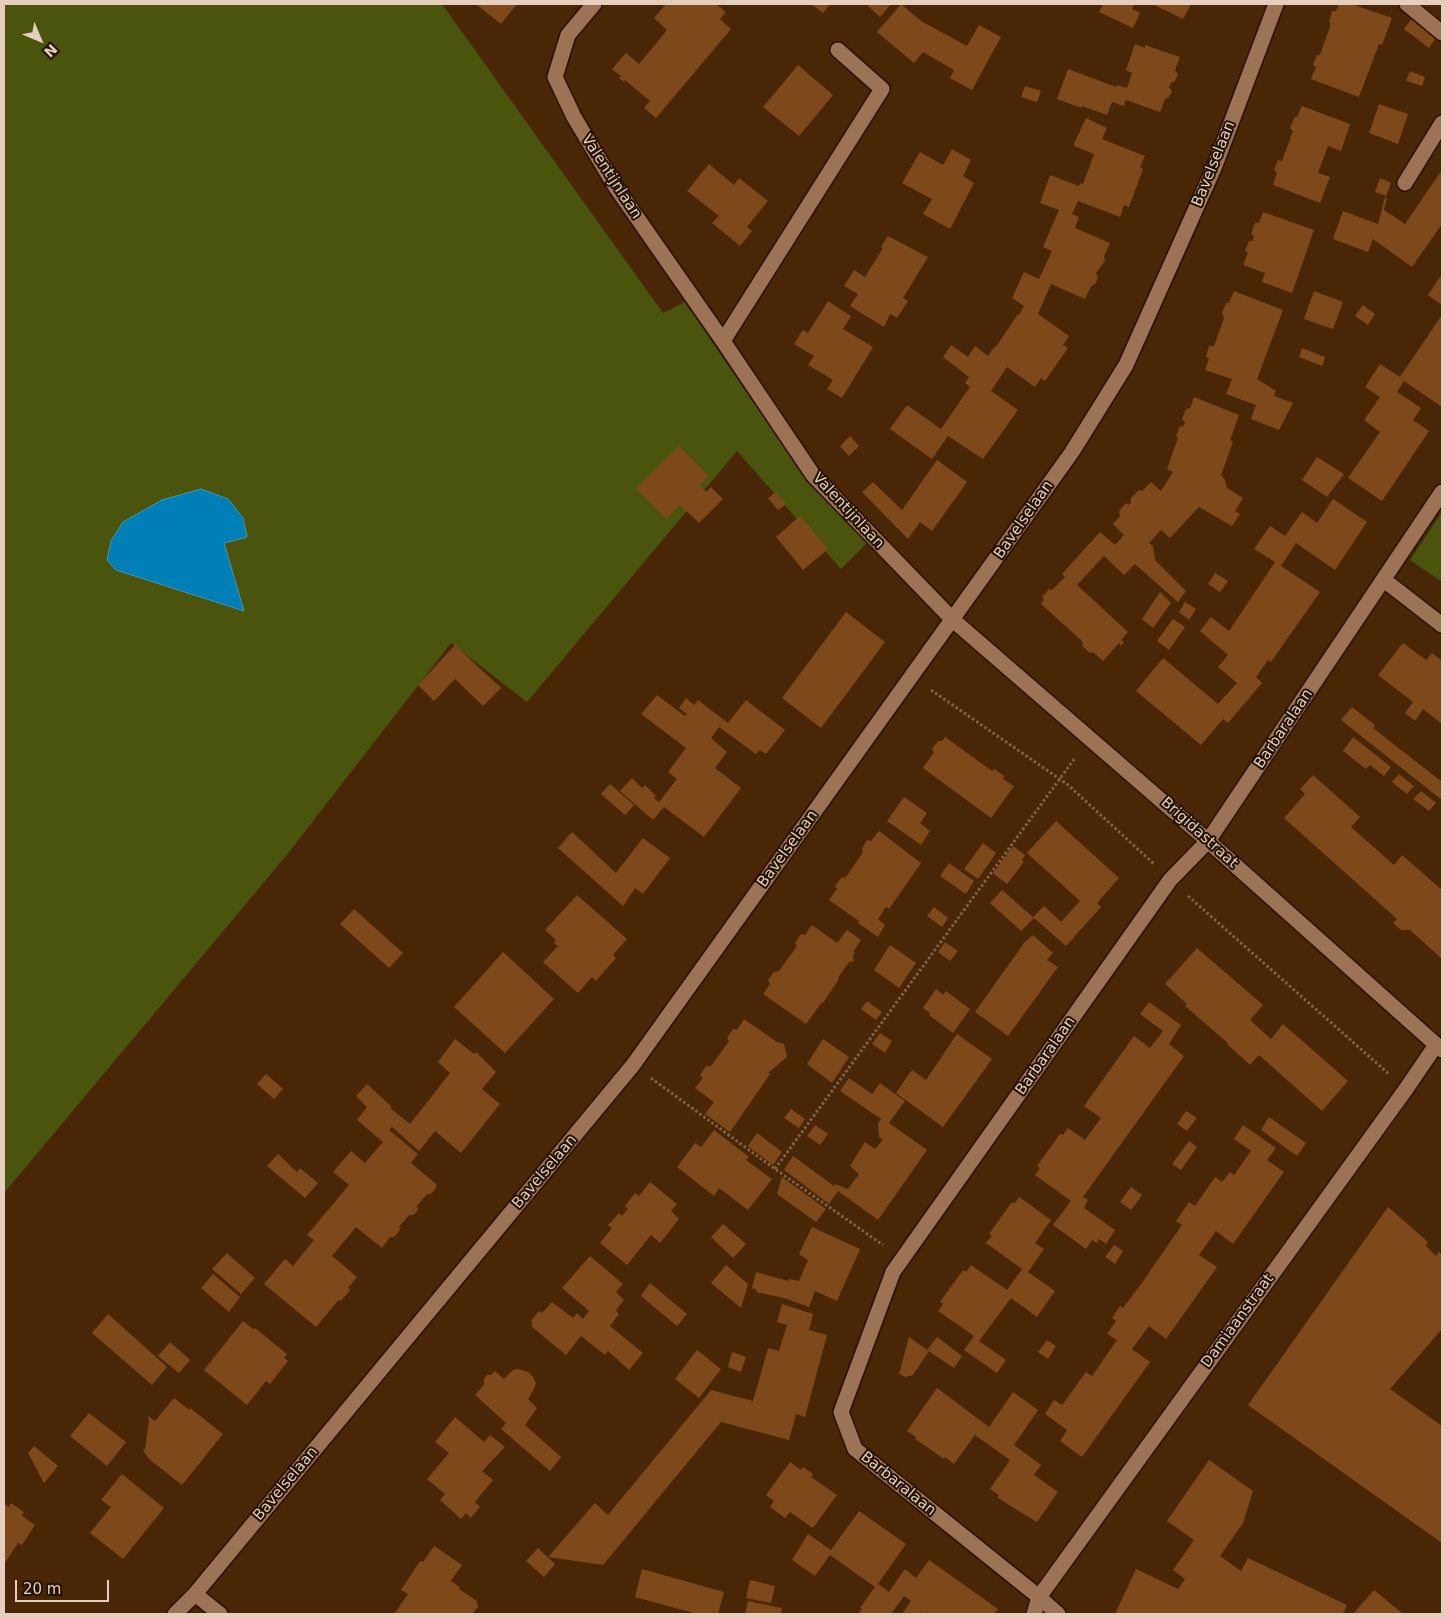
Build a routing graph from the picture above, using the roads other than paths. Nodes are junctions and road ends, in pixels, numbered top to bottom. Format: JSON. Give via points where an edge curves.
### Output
{"nodes":[{"id":1,"x":594,"y":4,"type":"edge"},
{"id":2,"x":1276,"y":4,"type":"edge"},
{"id":3,"x":1406,"y":4,"type":"edge"},
{"id":4,"x":1442,"y":33,"type":"edge"},
{"id":5,"x":838,"y":50,"type":"dead end"},
{"id":6,"x":1442,"y":123,"type":"edge"},
{"id":7,"x":1405,"y":183,"type":"dead end"},
{"id":8,"x":724,"y":341,"type":"junction"},
{"id":9,"x":1442,"y":492,"type":"edge"},
{"id":10,"x":1384,"y":580,"type":"junction"},
{"id":11,"x":953,"y":620,"type":"junction"},
{"id":12,"x":1442,"y":625,"type":"edge"},
{"id":13,"x":1208,"y":841,"type":"junction"},
{"id":14,"x":1439,"y":1048,"type":"edge"},
{"id":15,"x":195,"y":1594,"type":"junction"},
{"id":16,"x":1039,"y":1597,"type":"junction"},
{"id":17,"x":175,"y":1614,"type":"edge"},
{"id":18,"x":220,"y":1614,"type":"edge"},
{"id":19,"x":1034,"y":1614,"type":"edge"},
{"id":20,"x":1058,"y":1614,"type":"edge"}],
"edges":[{"from":1,"to":8,"type":"street","name":"Valentijnlaan","via":[[568,35],[555,77],[574,117],[615,186]]},
{"from":2,"to":11,"type":"street","name":"Bavelselaan","via":[[1214,168],[1126,364],[1072,452]]},
{"from":3,"to":4,"type":"street"},
{"from":5,"to":8,"type":"street","via":[[882,89]]},
{"from":6,"to":7,"type":"street"},
{"from":8,"to":11,"type":"street","name":"Valentijnlaan","via":[[813,475]]},
{"from":9,"to":10,"type":"street","name":"Barbaralaan"},
{"from":10,"to":12,"type":"street"},
{"from":10,"to":13,"type":"street","name":"Barbaralaan"},
{"from":11,"to":13,"type":"street","name":"Brigidastraat"},
{"from":11,"to":15,"type":"street","name":"Bavelselaan","via":[[633,1065]]},
{"from":13,"to":14,"type":"street","name":"Brigidastraat"},
{"from":13,"to":16,"type":"street","name":"Barbaralaan","via":[[1170,880],[902,1258],[893,1272],[840,1412],[855,1450]]},
{"from":14,"to":16,"type":"street","name":"Damiaanstraat","via":[[1400,1097]]},
{"from":15,"to":17,"type":"street","name":"Bavelselaan"},
{"from":15,"to":18,"type":"street"},
{"from":16,"to":19,"type":"street","name":"Damiaanstraat"},
{"from":16,"to":20,"type":"street"}]}
